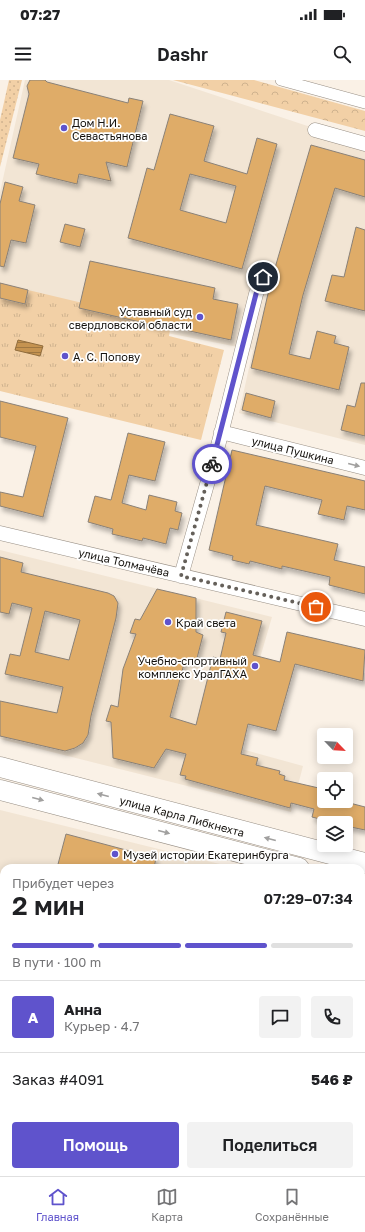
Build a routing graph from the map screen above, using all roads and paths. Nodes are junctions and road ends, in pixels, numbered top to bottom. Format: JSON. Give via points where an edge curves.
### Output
{"nodes":[{"id":1,"x":281,"y":80,"type":"edge"},
{"id":2,"x":365,"y":103,"type":"edge"},
{"id":3,"x":315,"y":130,"type":"dead end"},
{"id":4,"x":365,"y":144,"type":"edge"},
{"id":5,"x":263,"y":277,"type":"dead end"},
{"id":6,"x":221,"y":432,"type":"junction"},
{"id":7,"x":365,"y":468,"type":"edge"},
{"id":8,"x":0,"y":533,"type":"edge"},
{"id":9,"x":181,"y":576,"type":"junction"},
{"id":10,"x":365,"y":619,"type":"edge"},
{"id":11,"x":0,"y":767,"type":"edge"},
{"id":12,"x":0,"y":790,"type":"edge"},
{"id":13,"x":365,"y":863,"type":"edge"},
{"id":14,"x":284,"y":864,"type":"edge"}],
"edges":[{"from":1,"to":2,"type":"street"},
{"from":3,"to":4,"type":"street"},
{"from":5,"to":6,"type":"street","via":[[256,294]]},
{"from":6,"to":7,"type":"street","name":"улица Пушкина","one_way":true},
{"from":6,"to":9,"type":"street"},
{"from":8,"to":9,"type":"street","name":"улица Толмачёва"},
{"from":9,"to":10,"type":"street","name":"улица Толмачёва"},
{"from":13,"to":11,"type":"main road","name":"улица Карла Либкнехта","one_way":true},
{"from":12,"to":14,"type":"main road","name":"улица Карла Либкнехта","one_way":true}]}
